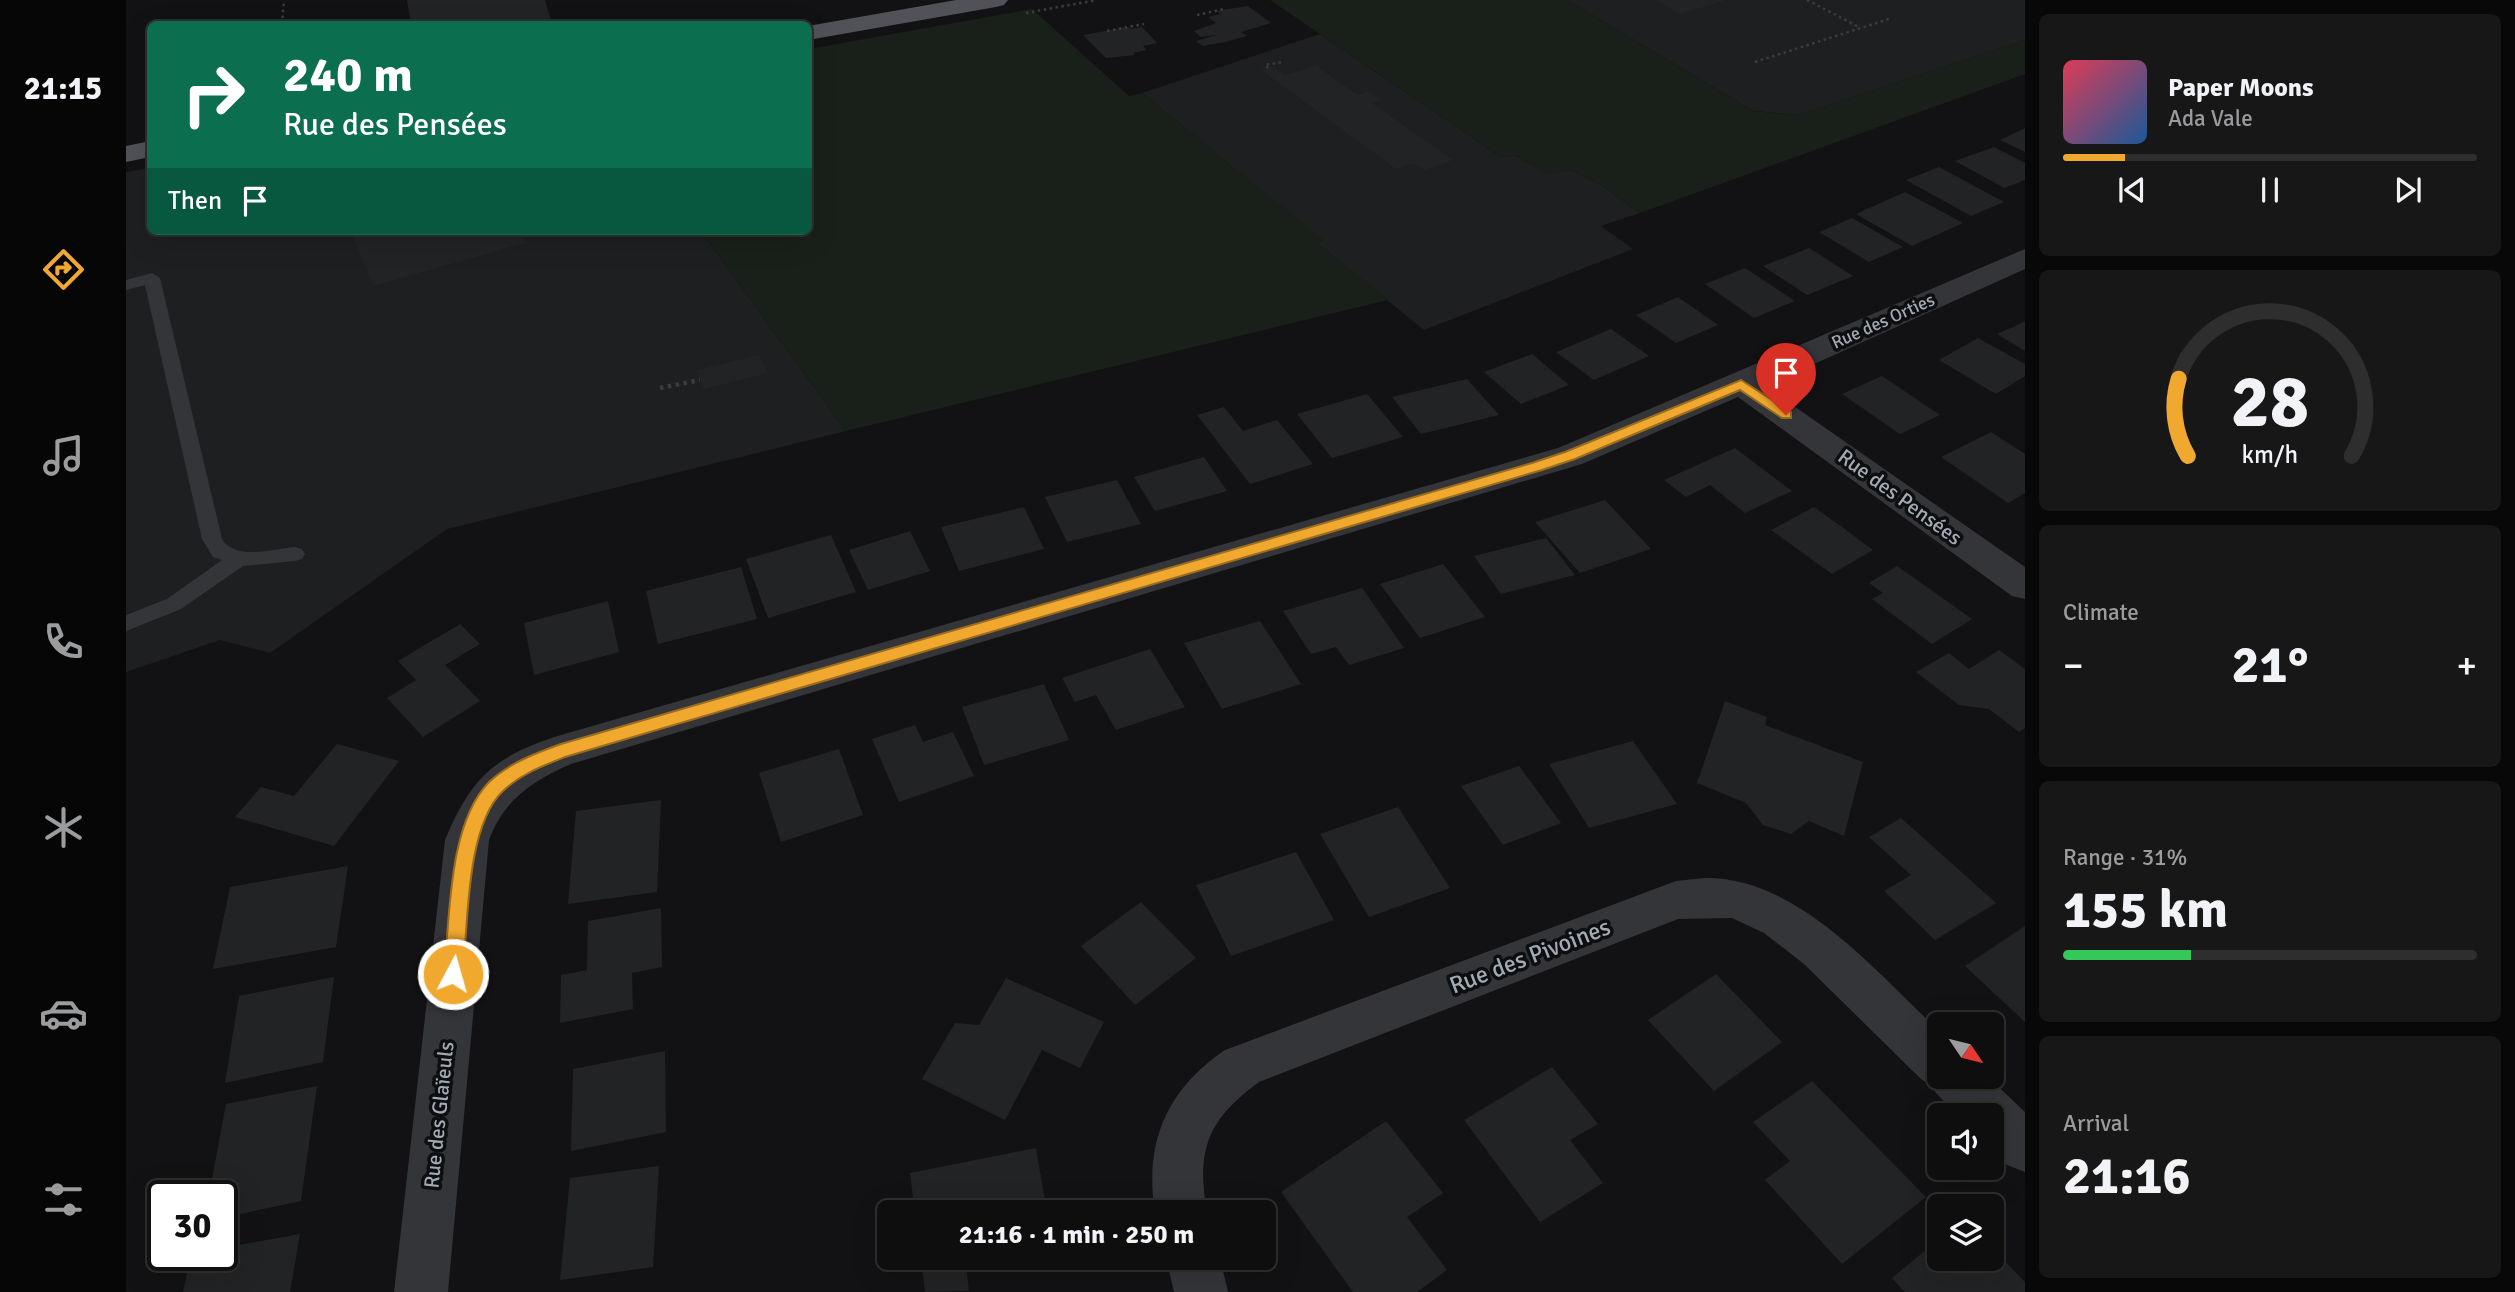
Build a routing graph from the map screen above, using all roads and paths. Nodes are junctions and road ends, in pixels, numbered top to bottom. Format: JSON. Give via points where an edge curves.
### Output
{"nodes":[{"id":1,"x":284,"y":0,"type":"edge"},
{"id":2,"x":996,"y":0,"type":"edge"},
{"id":3,"x":1807,"y":0,"type":"edge"},
{"id":4,"x":1224,"y":9,"type":"dead end"},
{"id":5,"x":1197,"y":15,"type":"dead end"},
{"id":6,"x":1892,"y":18,"type":"dead end"},
{"id":7,"x":282,"y":21,"type":"edge"},
{"id":8,"x":1144,"y":24,"type":"dead end"},
{"id":9,"x":1860,"y":28,"type":"junction"},
{"id":10,"x":1107,"y":31,"type":"dead end"},
{"id":11,"x":812,"y":32,"type":"edge"},
{"id":12,"x":1283,"y":62,"type":"dead end"},
{"id":13,"x":1755,"y":62,"type":"dead end"},
{"id":14,"x":1268,"y":68,"type":"dead end"},
{"id":15,"x":147,"y":150,"type":"edge"},
{"id":16,"x":126,"y":154,"type":"edge"},
{"id":17,"x":2025,"y":258,"type":"edge"},
{"id":18,"x":126,"y":285,"type":"edge"},
{"id":19,"x":700,"y":380,"type":"dead end"},
{"id":20,"x":1741,"y":384,"type":"junction"},
{"id":21,"x":660,"y":388,"type":"dead end"},
{"id":22,"x":295,"y":554,"type":"dead end"},
{"id":23,"x":238,"y":559,"type":"junction"},
{"id":24,"x":2025,"y":586,"type":"edge"},
{"id":25,"x":126,"y":623,"type":"edge"},
{"id":26,"x":1927,"y":1052,"type":"edge"},
{"id":27,"x":1965,"y":1089,"type":"edge"},
{"id":28,"x":2025,"y":1147,"type":"edge"},
{"id":29,"x":1178,"y":1200,"type":"edge"},
{"id":30,"x":1195,"y":1270,"type":"edge"},
{"id":31,"x":421,"y":1292,"type":"edge"},
{"id":32,"x":1201,"y":1292,"type":"edge"}],
"edges":[{"from":1,"to":7,"type":"path"},
{"from":2,"to":11,"type":"main road"},
{"from":3,"to":9,"type":"path"},
{"from":4,"to":5,"type":"path"},
{"from":6,"to":9,"type":"path"},
{"from":8,"to":10,"type":"path"},
{"from":9,"to":13,"type":"path"},
{"from":12,"to":14,"type":"path","via":[[1265,65]]},
{"from":15,"to":16,"type":"main road"},
{"from":17,"to":20,"type":"street","name":"Rue des Orties"},
{"from":18,"to":23,"type":"lane","via":[[152,278],[212,539],[220,552]]},
{"from":19,"to":21,"type":"path"},
{"from":20,"to":24,"type":"street","name":"Rue des Pensées"},
{"from":20,"to":31,"type":"street","name":"Rue des Glaïeuls","via":[[1570,456],[574,747],[524,766],[495,788],[476,815],[467,840]]},
{"from":22,"to":23,"type":"lane"},
{"from":23,"to":25,"type":"lane","via":[[174,604]]},
{"from":26,"to":29,"type":"street","name":"Rue des Pivoines","via":[[1820,949],[1772,914],[1725,898],[1676,900],[1242,1066],[1206,1093],[1191,1116],[1180,1141]]},
{"from":27,"to":28,"type":"street"},
{"from":30,"to":32,"type":"street"}]}
